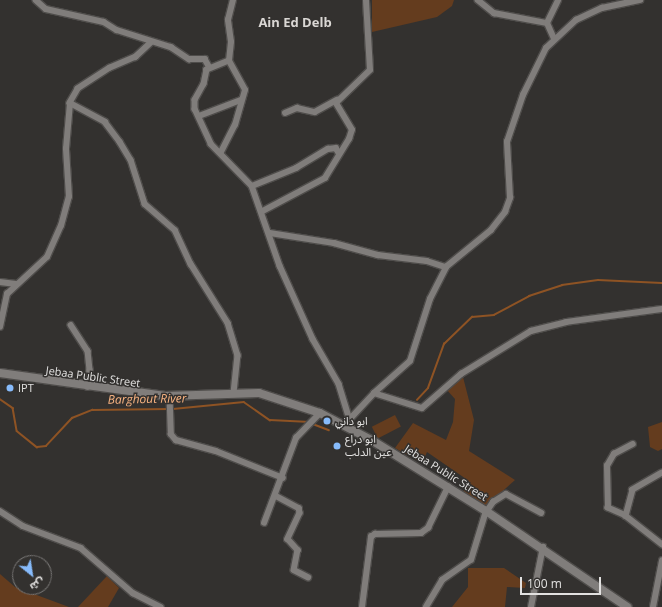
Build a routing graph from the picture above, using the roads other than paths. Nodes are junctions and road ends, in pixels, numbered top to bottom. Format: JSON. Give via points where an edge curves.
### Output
{"nodes":[{"id":1,"x":36,"y":0,"type":"edge"},
{"id":2,"x":366,"y":0,"type":"edge"},
{"id":3,"x":478,"y":0,"type":"edge"},
{"id":4,"x":558,"y":0,"type":"edge"},
{"id":5,"x":640,"y":0,"type":"edge"},
{"id":6,"x":231,"y":1,"type":"edge"},
{"id":7,"x":547,"y":23,"type":"junction"},
{"id":8,"x":554,"y":38,"type":"junction"},
{"id":9,"x":151,"y":43,"type":"junction"},
{"id":10,"x":229,"y":61,"type":"junction"},
{"id":11,"x":210,"y":68,"type":"junction"},
{"id":12,"x":241,"y":100,"type":"junction"},
{"id":13,"x":337,"y":100,"type":"junction"},
{"id":14,"x":70,"y":103,"type":"junction"},
{"id":15,"x":285,"y":113,"type":"dead end"},
{"id":16,"x":198,"y":116,"type":"junction"},
{"id":17,"x":221,"y":152,"type":"junction"},
{"id":18,"x":339,"y":153,"type":"junction"},
{"id":19,"x":252,"y":186,"type":"junction"},
{"id":20,"x":263,"y":211,"type":"junction"},
{"id":21,"x":270,"y":233,"type":"junction"},
{"id":22,"x":446,"y":267,"type":"junction"},
{"id":23,"x":0,"y":282,"type":"edge"},
{"id":24,"x":16,"y":284,"type":"junction"},
{"id":25,"x":662,"y":309,"type":"edge"},
{"id":26,"x":71,"y":325,"type":"dead end"},
{"id":27,"x":0,"y":328,"type":"edge"},
{"id":28,"x":0,"y":373,"type":"edge"},
{"id":29,"x":88,"y":388,"type":"junction"},
{"id":30,"x":234,"y":392,"type":"junction"},
{"id":31,"x":374,"y":393,"type":"junction"},
{"id":32,"x":170,"y":396,"type":"junction"},
{"id":33,"x":317,"y":415,"type":"junction"},
{"id":34,"x":348,"y":423,"type":"junction"},
{"id":35,"x":633,"y":444,"type":"dead end"},
{"id":36,"x":662,"y":473,"type":"edge"},
{"id":37,"x":283,"y":478,"type":"junction"},
{"id":38,"x":448,"y":487,"type":"junction"},
{"id":39,"x":276,"y":496,"type":"junction"},
{"id":40,"x":0,"y":511,"type":"edge"},
{"id":41,"x":486,"y":511,"type":"junction"},
{"id":42,"x":541,"y":513,"type":"dead end"},
{"id":43,"x":626,"y":516,"type":"junction"},
{"id":44,"x":264,"y":523,"type":"dead end"},
{"id":45,"x":662,"y":544,"type":"edge"},
{"id":46,"x":543,"y":547,"type":"junction"},
{"id":47,"x":662,"y":561,"type":"edge"},
{"id":48,"x":308,"y":578,"type":"dead end"},
{"id":49,"x":161,"y":607,"type":"edge"},
{"id":50,"x":362,"y":607,"type":"edge"},
{"id":51,"x":426,"y":607,"type":"edge"},
{"id":52,"x":531,"y":607,"type":"edge"},
{"id":53,"x":627,"y":607,"type":"edge"},
{"id":54,"x":653,"y":607,"type":"edge"}],
"edges":[{"from":1,"to":9,"type":"street","via":[[46,9],[104,22],[117,30]]},
{"from":2,"to":13,"type":"street","via":[[370,70],[357,85]]},
{"from":3,"to":7,"type":"street","via":[[494,13]]},
{"from":4,"to":7,"type":"street"},
{"from":5,"to":8,"type":"street","via":[[602,8],[576,20]]},
{"from":6,"to":10,"type":"street","via":[[228,20],[231,42]]},
{"from":7,"to":8,"type":"street"},
{"from":8,"to":22,"type":"street","via":[[538,61],[507,142],[510,198],[505,212],[491,230]]},
{"from":9,"to":11,"type":"street","via":[[171,47],[189,59],[205,59]]},
{"from":9,"to":14,"type":"street","via":[[136,57],[110,68],[78,89]]},
{"from":10,"to":11,"type":"street"},
{"from":10,"to":12,"type":"street","via":[[244,84]]},
{"from":11,"to":16,"type":"street","via":[[195,100]]},
{"from":12,"to":16,"type":"street"},
{"from":12,"to":17,"type":"street","via":[[235,126]]},
{"from":13,"to":15,"type":"street","via":[[315,112],[297,108]]},
{"from":13,"to":18,"type":"street","via":[[336,107],[352,130]]},
{"from":14,"to":24,"type":"street","via":[[66,149],[69,197],[62,226],[50,254]]},
{"from":14,"to":30,"type":"street","via":[[105,122],[120,142],[131,160],[145,204],[175,230],[191,264],[228,323],[238,355]]},
{"from":16,"to":17,"type":"street","via":[[206,136]]},
{"from":17,"to":19,"type":"street"},
{"from":18,"to":19,"type":"street","via":[[336,148],[328,149],[296,168]]},
{"from":18,"to":20,"type":"street","via":[[325,178]]},
{"from":19,"to":20,"type":"street"},
{"from":20,"to":21,"type":"street"},
{"from":21,"to":22,"type":"street","via":[[334,243],[378,256],[427,261]]},
{"from":21,"to":34,"type":"street","via":[[298,308],[338,384]]},
{"from":22,"to":31,"type":"street","via":[[430,300],[410,361]]},
{"from":23,"to":24,"type":"street"},
{"from":24,"to":27,"type":"street","via":[[4,299]]},
{"from":25,"to":31,"type":"street","via":[[566,322],[531,331],[473,366],[422,408]]},
{"from":26,"to":29,"type":"street","via":[[88,351]]},
{"from":28,"to":29,"type":"main road","name":"Jebaa Public Street"},
{"from":29,"to":32,"type":"main road","name":"Jebaa Public Street"},
{"from":30,"to":32,"type":"main road","name":"Jebaa Public Street"},
{"from":30,"to":33,"type":"main road","name":"Jebaa Public Street","via":[[259,393]]},
{"from":31,"to":34,"type":"street"},
{"from":32,"to":37,"type":"street","via":[[171,434],[176,440],[216,451]]},
{"from":33,"to":34,"type":"main road","name":"Jebaa Public Street"},
{"from":33,"to":37,"type":"street","via":[[296,438]]},
{"from":34,"to":38,"type":"main road","name":"Jebaa Public Street"},
{"from":35,"to":43,"type":"street","via":[[614,454],[607,466],[608,508]]},
{"from":36,"to":43,"type":"street","via":[[633,490]]},
{"from":37,"to":39,"type":"street"},
{"from":38,"to":41,"type":"main road","name":"Jebaa Public Street"},
{"from":38,"to":50,"type":"street","via":[[425,531],[371,537]]},
{"from":39,"to":44,"type":"street"},
{"from":39,"to":48,"type":"street","via":[[299,508],[300,513],[288,539],[298,552],[294,570]]},
{"from":40,"to":49,"type":"street","via":[[23,526],[81,548],[130,590]]},
{"from":41,"to":42,"type":"street","via":[[493,502],[506,494]]},
{"from":41,"to":46,"type":"main road","name":"Jebaa Public Street"},
{"from":41,"to":51,"type":"street","via":[[471,560],[442,580]]},
{"from":43,"to":45,"type":"street"},
{"from":46,"to":52,"type":"street"},
{"from":46,"to":53,"type":"main road","name":"Jebaa Public Street"},
{"from":47,"to":54,"type":"street"}]}
